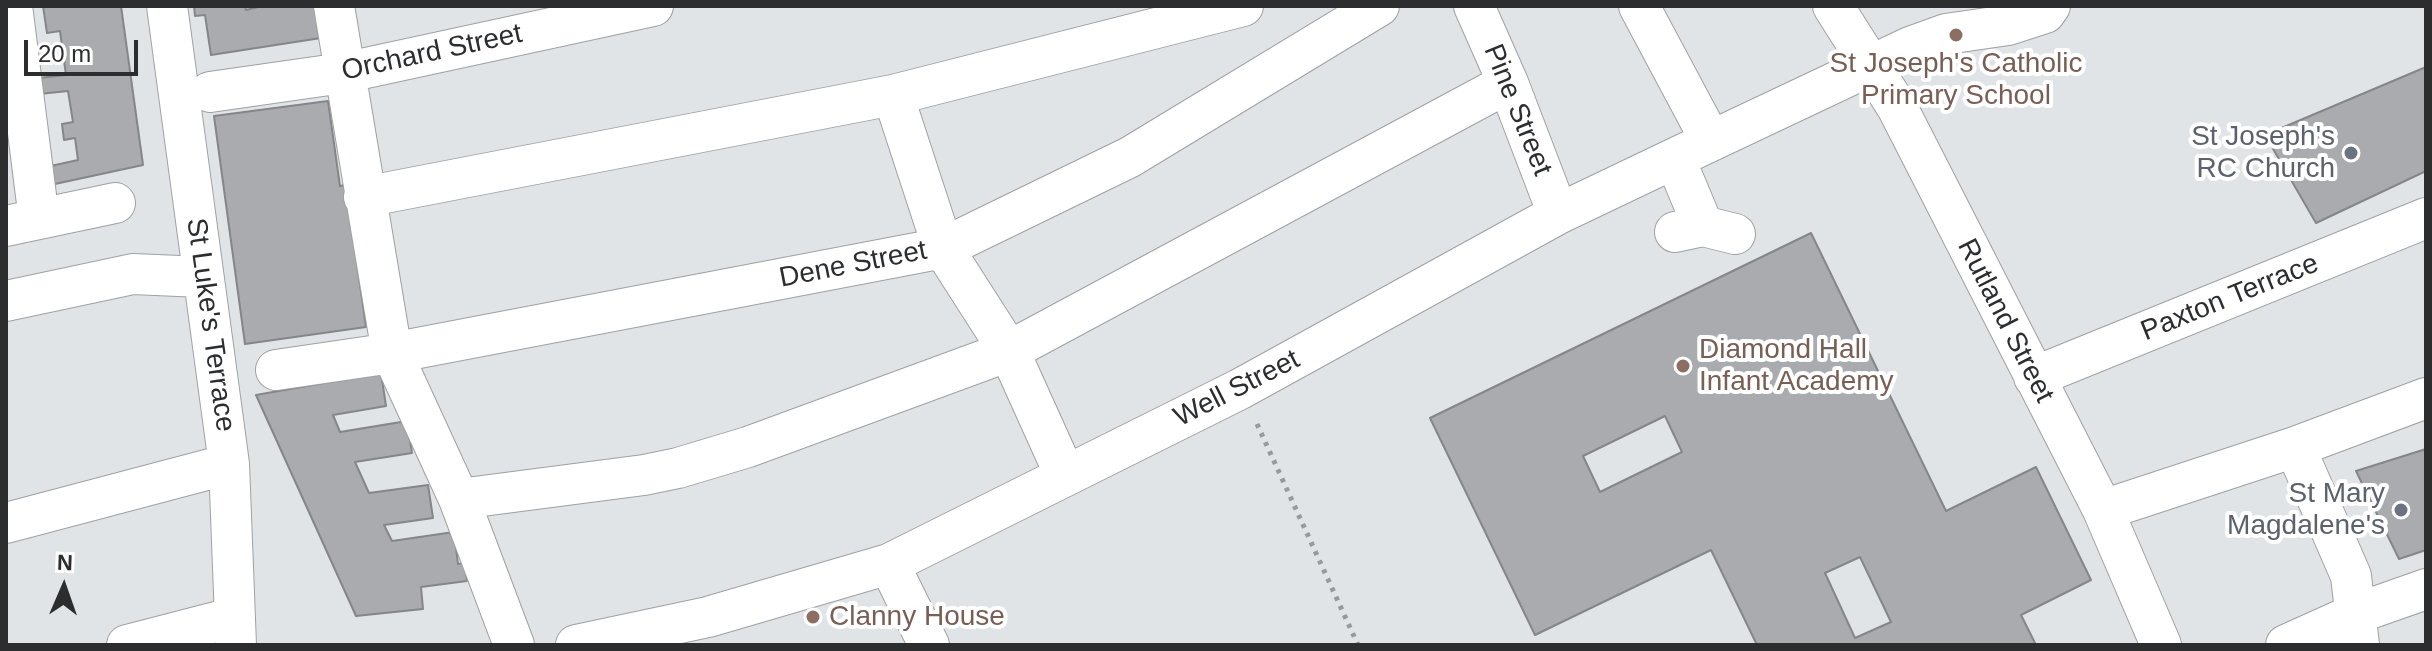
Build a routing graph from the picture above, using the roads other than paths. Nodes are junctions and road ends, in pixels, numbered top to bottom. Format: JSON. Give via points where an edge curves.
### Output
{"nodes":[{"id":1,"x":12,"y":6,"type":"edge"},
{"id":2,"x":167,"y":6,"type":"edge"},
{"id":3,"x":334,"y":6,"type":"edge"},
{"id":4,"x":653,"y":6,"type":"edge"},
{"id":5,"x":1243,"y":6,"type":"edge"},
{"id":6,"x":1474,"y":6,"type":"edge"},
{"id":7,"x":1639,"y":6,"type":"edge"},
{"id":8,"x":1833,"y":6,"type":"edge"},
{"id":9,"x":2050,"y":6,"type":"edge"},
{"id":10,"x":1374,"y":7,"type":"edge"},
{"id":11,"x":1149,"y":17,"type":"edge"},
{"id":12,"x":1871,"y":65,"type":"junction"},
{"id":13,"x":13,"y":68,"type":"edge"},
{"id":14,"x":343,"y":73,"type":"junction"},
{"id":15,"x":1508,"y":83,"type":"junction"},
{"id":16,"x":210,"y":92,"type":"dead end"},
{"id":17,"x":893,"y":95,"type":"junction"},
{"id":18,"x":1711,"y":141,"type":"junction"},
{"id":19,"x":1675,"y":159,"type":"junction"},
{"id":20,"x":364,"y":197,"type":"junction"},
{"id":21,"x":115,"y":203,"type":"dead end"},
{"id":22,"x":1558,"y":214,"type":"junction"},
{"id":23,"x":2426,"y":218,"type":"edge"},
{"id":24,"x":22,"y":223,"type":"edge"},
{"id":25,"x":1704,"y":231,"type":"dead end"},
{"id":26,"x":943,"y":248,"type":"junction"},
{"id":27,"x":202,"y":277,"type":"junction"},
{"id":28,"x":6,"y":301,"type":"edge"},
{"id":29,"x":1009,"y":351,"type":"junction"},
{"id":30,"x":392,"y":353,"type":"junction"},
{"id":31,"x":276,"y":370,"type":"dead end"},
{"id":32,"x":2034,"y":377,"type":"junction"},
{"id":33,"x":2426,"y":398,"type":"edge"},
{"id":34,"x":2295,"y":447,"type":"junction"},
{"id":35,"x":229,"y":464,"type":"junction"},
{"id":36,"x":1065,"y":475,"type":"junction"},
{"id":37,"x":459,"y":499,"type":"junction"},
{"id":38,"x":2103,"y":510,"type":"junction"},
{"id":39,"x":6,"y":523,"type":"edge"},
{"id":40,"x":889,"y":564,"type":"junction"},
{"id":41,"x":2426,"y":589,"type":"edge"},
{"id":42,"x":2357,"y":629,"type":"edge"},
{"id":43,"x":235,"y":631,"type":"edge"},
{"id":44,"x":127,"y":645,"type":"edge"},
{"id":45,"x":514,"y":645,"type":"edge"},
{"id":46,"x":576,"y":645,"type":"edge"},
{"id":47,"x":929,"y":645,"type":"edge"},
{"id":48,"x":2161,"y":645,"type":"edge"},
{"id":49,"x":2286,"y":645,"type":"edge"}],
"edges":[{"from":1,"to":13,"type":"street"},
{"from":2,"to":27,"type":"street","name":"St Luke's Terrace"},
{"from":3,"to":14,"type":"street"},
{"from":4,"to":14,"type":"street","name":"Orchard Street"},
{"from":5,"to":11,"type":"street"},
{"from":6,"to":15,"type":"street","name":"Pine Street"},
{"from":7,"to":18,"type":"street"},
{"from":8,"to":12,"type":"street","name":"Rutland Street"},
{"from":9,"to":12,"type":"street","name":"Well Street","via":[[2045,13],[2008,25],[1946,34]]},
{"from":10,"to":26,"type":"street","name":"Dene Street","via":[[1130,157]]},
{"from":11,"to":17,"type":"street"},
{"from":12,"to":18,"type":"street","name":"Well Street"},
{"from":12,"to":32,"type":"street","name":"Rutland Street"},
{"from":13,"to":24,"type":"street"},
{"from":14,"to":16,"type":"street","name":"Orchard Street"},
{"from":14,"to":20,"type":"street"},
{"from":15,"to":22,"type":"street","name":"Pine Street"},
{"from":15,"to":29,"type":"street"},
{"from":17,"to":20,"type":"street"},
{"from":17,"to":26,"type":"street"},
{"from":18,"to":19,"type":"street","name":"Well Street"},
{"from":19,"to":22,"type":"street","name":"Well Street"},
{"from":19,"to":25,"type":"street"},
{"from":20,"to":30,"type":"street"},
{"from":21,"to":24,"type":"street"},
{"from":22,"to":36,"type":"street","name":"Well Street","via":[[1240,389]]},
{"from":23,"to":32,"type":"street","name":"Paxton Terrace"},
{"from":26,"to":29,"type":"street"},
{"from":26,"to":30,"type":"street","name":"Dene Street"},
{"from":27,"to":28,"type":"street","via":[[133,274]]},
{"from":27,"to":35,"type":"street","name":"St Luke's Terrace"},
{"from":29,"to":36,"type":"street"},
{"from":29,"to":37,"type":"street","via":[[678,468]]},
{"from":30,"to":31,"type":"street","name":"Dene Street"},
{"from":30,"to":37,"type":"street"},
{"from":32,"to":38,"type":"street","name":"Rutland Street"},
{"from":33,"to":34,"type":"street"},
{"from":34,"to":38,"type":"street"},
{"from":34,"to":42,"type":"street","via":[[2351,576]]},
{"from":35,"to":39,"type":"street"},
{"from":35,"to":43,"type":"street","name":"St Luke's Terrace"},
{"from":36,"to":40,"type":"street","name":"Well Street"},
{"from":37,"to":45,"type":"street"},
{"from":38,"to":48,"type":"street","name":"Rutland Street"},
{"from":40,"to":46,"type":"street","name":"Well Street","via":[[708,617]]},
{"from":40,"to":47,"type":"street"},
{"from":41,"to":42,"type":"street"},
{"from":42,"to":49,"type":"street"},
{"from":43,"to":44,"type":"street"}]}
